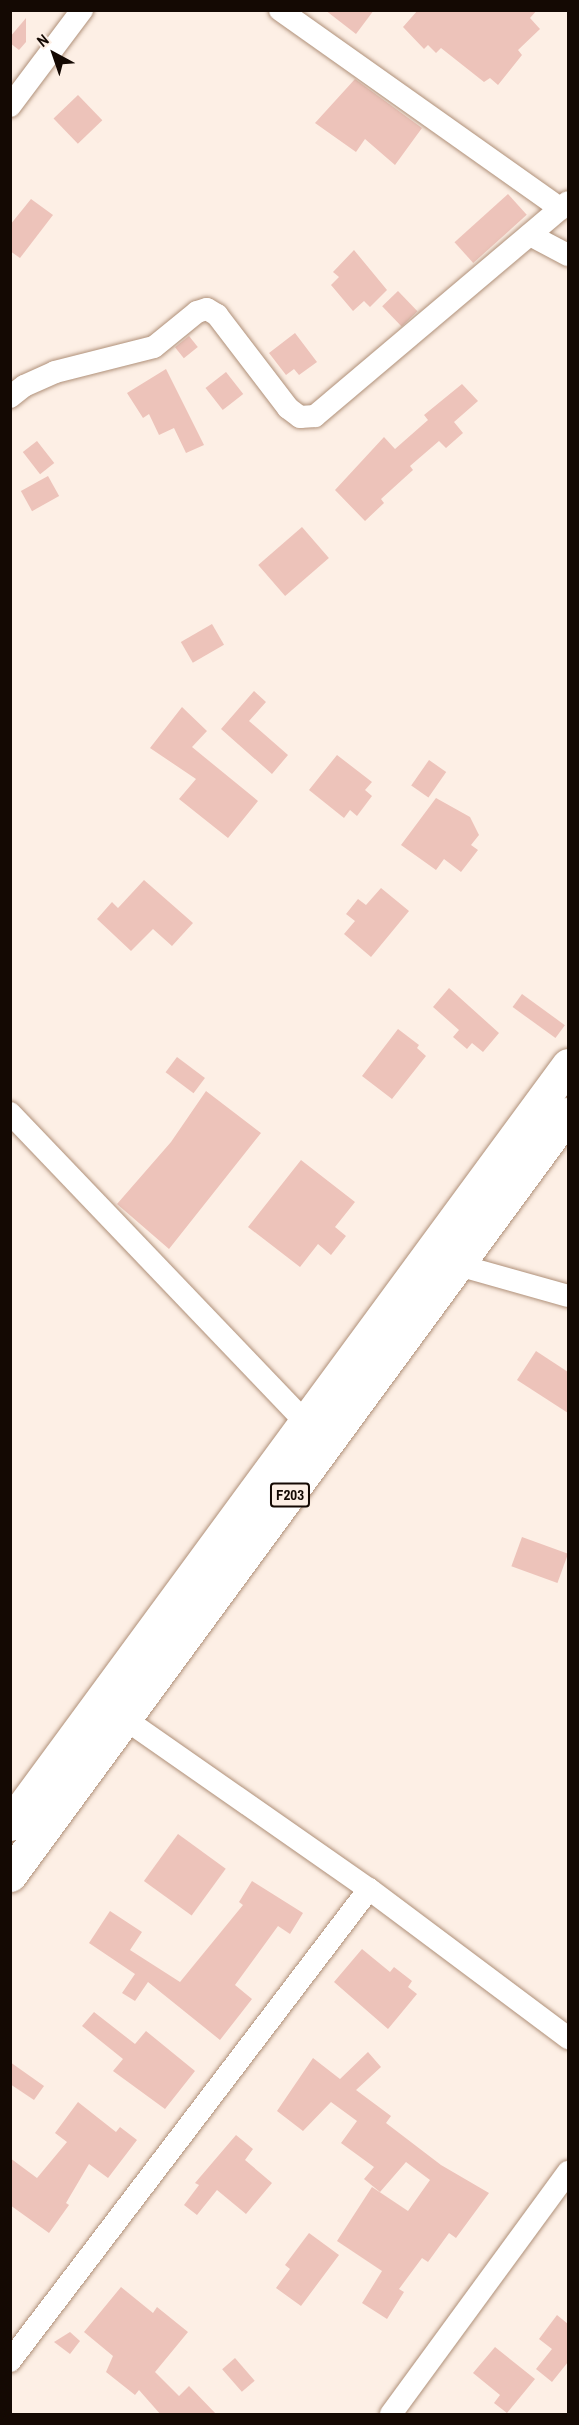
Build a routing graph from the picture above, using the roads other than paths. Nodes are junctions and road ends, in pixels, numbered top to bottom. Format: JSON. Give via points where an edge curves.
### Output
{"nodes":[{"id":1,"x":82,"y":10,"type":"edge"},
{"id":2,"x":280,"y":10,"type":"edge"},
{"id":3,"x":10,"y":106,"type":"edge"},
{"id":4,"x":565,"y":205,"type":"edge"},
{"id":5,"x":530,"y":235,"type":"junction"},
{"id":6,"x":568,"y":255,"type":"edge"},
{"id":7,"x":10,"y":397,"type":"edge"},
{"id":8,"x":568,"y":1065,"type":"edge"},
{"id":9,"x":10,"y":1113,"type":"edge"},
{"id":10,"x":568,"y":1114,"type":"edge"},
{"id":11,"x":445,"y":1257,"type":"junction"},
{"id":12,"x":568,"y":1296,"type":"edge"},
{"id":13,"x":304,"y":1421,"type":"junction"},
{"id":14,"x":125,"y":1719,"type":"junction"},
{"id":15,"x":10,"y":1824,"type":"edge"},
{"id":16,"x":10,"y":1875,"type":"edge"},
{"id":17,"x":369,"y":1889,"type":"junction"},
{"id":18,"x":568,"y":2038,"type":"edge"},
{"id":19,"x":568,"y":2172,"type":"edge"},
{"id":20,"x":10,"y":2361,"type":"edge"},
{"id":21,"x":390,"y":2415,"type":"edge"}],
"edges":[{"from":1,"to":3,"type":"street"},
{"from":2,"to":4,"type":"street"},
{"from":4,"to":5,"type":"street"},
{"from":5,"to":6,"type":"street"},
{"from":5,"to":7,"type":"street","via":[[315,416],[300,417],[288,408],[217,315],[207,309],[197,312],[154,347],[55,372]]},
{"from":8,"to":11,"type":"main road","number":"F203"},
{"from":9,"to":13,"type":"street"},
{"from":10,"to":11,"type":"main road","number":"F203"},
{"from":11,"to":12,"type":"street"},
{"from":11,"to":13,"type":"main road","number":"F203"},
{"from":11,"to":14,"type":"main road","number":"F203"},
{"from":13,"to":15,"type":"main road","number":"F203"},
{"from":14,"to":16,"type":"main road","number":"F203"},
{"from":14,"to":17,"type":"street"},
{"from":17,"to":18,"type":"street"},
{"from":17,"to":20,"type":"street"},
{"from":19,"to":21,"type":"street"}]}
